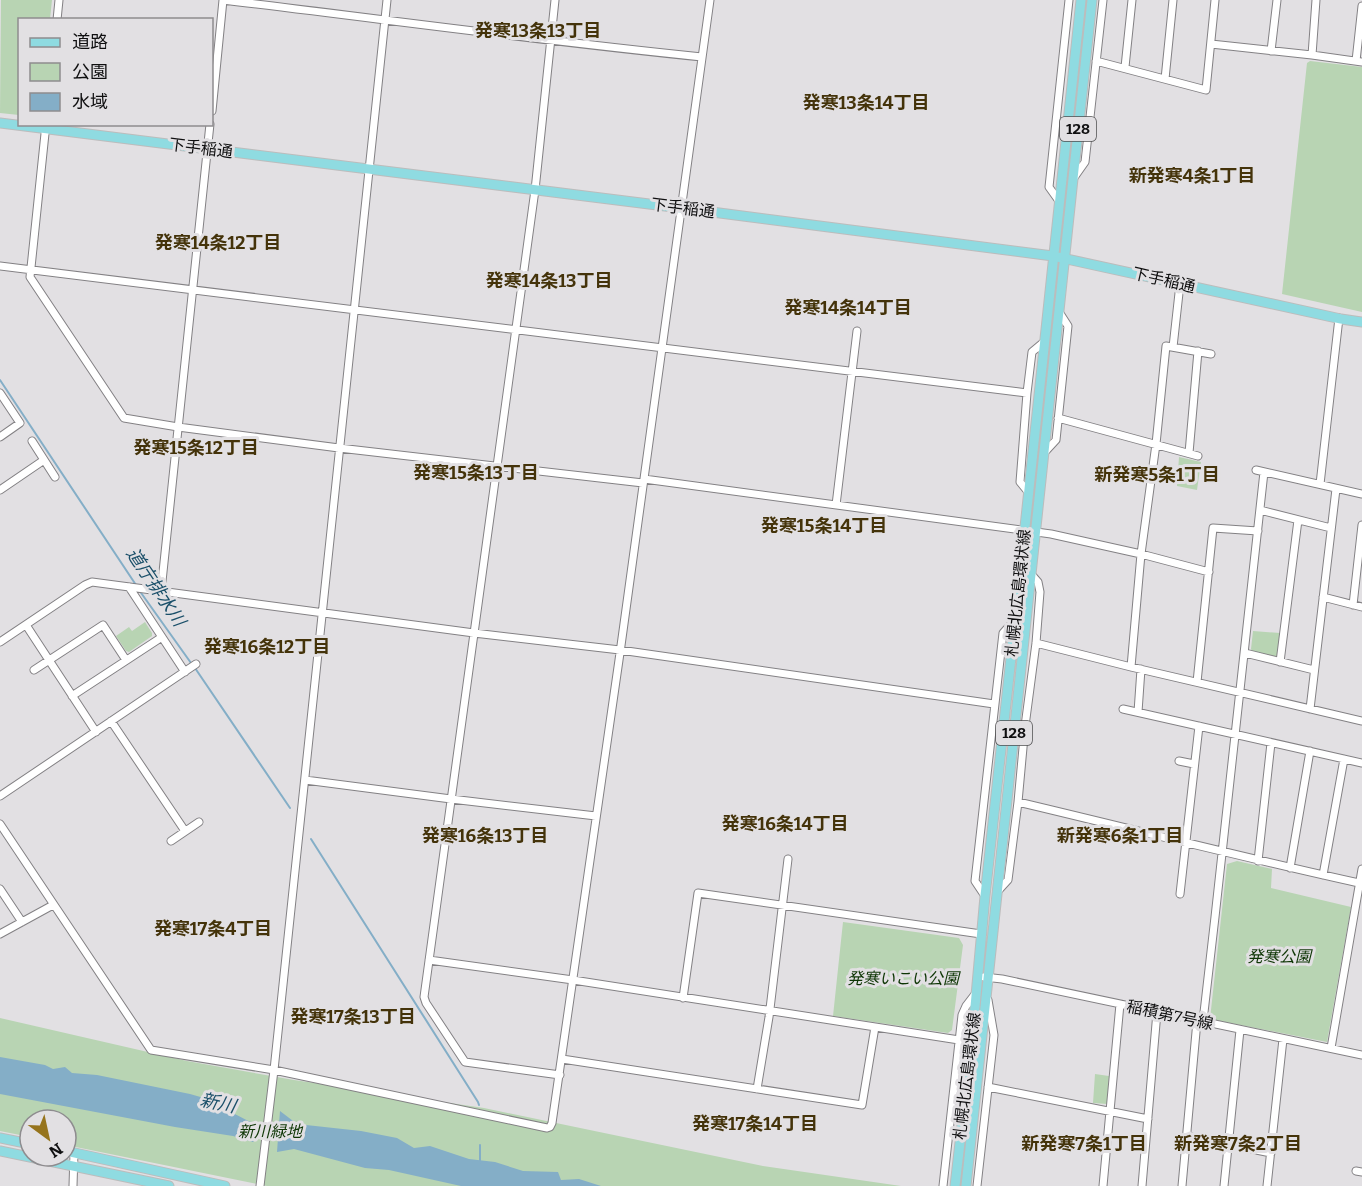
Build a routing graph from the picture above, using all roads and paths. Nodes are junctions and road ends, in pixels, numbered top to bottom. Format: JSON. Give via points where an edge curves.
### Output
{"nodes":[{"id":1,"x":58,"y":0,"type":"edge"},
{"id":2,"x":223,"y":0,"type":"edge"},
{"id":3,"x":387,"y":0,"type":"edge"},
{"id":4,"x":555,"y":0,"type":"edge"},
{"id":5,"x":710,"y":0,"type":"edge"},
{"id":6,"x":1069,"y":0,"type":"edge"},
{"id":7,"x":1081,"y":0,"type":"edge"},
{"id":8,"x":1092,"y":0,"type":"edge"},
{"id":9,"x":1102,"y":0,"type":"edge"},
{"id":10,"x":1132,"y":0,"type":"edge"},
{"id":11,"x":1173,"y":0,"type":"edge"},
{"id":12,"x":1215,"y":0,"type":"edge"},
{"id":13,"x":1277,"y":0,"type":"edge"},
{"id":14,"x":1316,"y":0,"type":"edge"},
{"id":15,"x":1362,"y":6,"type":"edge"},
{"id":16,"x":57,"y":18,"type":"edge"},
{"id":17,"x":385,"y":19,"type":"junction"},
{"id":18,"x":551,"y":41,"type":"junction"},
{"id":19,"x":1211,"y":44,"type":"junction"},
{"id":20,"x":1271,"y":51,"type":"junction"},
{"id":21,"x":1312,"y":55,"type":"junction"},
{"id":22,"x":702,"y":57,"type":"junction"},
{"id":23,"x":1096,"y":60,"type":"junction"},
{"id":24,"x":1359,"y":62,"type":"edge"},
{"id":25,"x":1125,"y":67,"type":"junction"},
{"id":26,"x":1165,"y":79,"type":"junction"},
{"id":27,"x":213,"y":101,"type":"edge"},
{"id":28,"x":0,"y":123,"type":"edge"},
{"id":29,"x":18,"y":125,"type":"edge"},
{"id":30,"x":210,"y":126,"type":"edge"},
{"id":31,"x":45,"y":127,"type":"edge"},
{"id":32,"x":207,"y":149,"type":"junction"},
{"id":33,"x":369,"y":169,"type":"junction"},
{"id":34,"x":1073,"y":179,"type":"junction"},
{"id":35,"x":535,"y":190,"type":"junction"},
{"id":36,"x":1059,"y":201,"type":"junction"},
{"id":37,"x":681,"y":208,"type":"junction"},
{"id":38,"x":1053,"y":256,"type":"junction"},
{"id":39,"x":1065,"y":258,"type":"junction"},
{"id":40,"x":0,"y":266,"type":"edge"},
{"id":41,"x":30,"y":270,"type":"junction"},
{"id":42,"x":1180,"y":284,"type":"junction"},
{"id":43,"x":193,"y":290,"type":"junction"},
{"id":44,"x":354,"y":309,"type":"junction"},
{"id":45,"x":1059,"y":312,"type":"junction"},
{"id":46,"x":1339,"y":318,"type":"junction"},
{"id":47,"x":1362,"y":321,"type":"edge"},
{"id":48,"x":516,"y":330,"type":"junction"},
{"id":49,"x":857,"y":332,"type":"dead end"},
{"id":50,"x":1044,"y":342,"type":"junction"},
{"id":51,"x":1173,"y":347,"type":"junction"},
{"id":52,"x":662,"y":348,"type":"junction"},
{"id":53,"x":1198,"y":351,"type":"junction"},
{"id":54,"x":1211,"y":354,"type":"dead end"},
{"id":55,"x":853,"y":371,"type":"junction"},
{"id":56,"x":0,"y":393,"type":"edge"},
{"id":57,"x":1027,"y":393,"type":"junction"},
{"id":58,"x":1058,"y":418,"type":"junction"},
{"id":59,"x":178,"y":427,"type":"junction"},
{"id":60,"x":0,"y":437,"type":"edge"},
{"id":61,"x":32,"y":441,"type":"dead end"},
{"id":62,"x":1156,"y":444,"type":"junction"},
{"id":63,"x":339,"y":447,"type":"junction"},
{"id":64,"x":1044,"y":453,"type":"junction"},
{"id":65,"x":1188,"y":453,"type":"junction"},
{"id":66,"x":1198,"y":456,"type":"dead end"},
{"id":67,"x":44,"y":460,"type":"junction"},
{"id":68,"x":497,"y":466,"type":"junction"},
{"id":69,"x":1256,"y":470,"type":"dead end"},
{"id":70,"x":1264,"y":472,"type":"junction"},
{"id":71,"x":55,"y":477,"type":"dead end"},
{"id":72,"x":643,"y":481,"type":"junction"},
{"id":73,"x":1320,"y":484,"type":"junction"},
{"id":74,"x":1335,"y":489,"type":"junction"},
{"id":75,"x":0,"y":490,"type":"edge"},
{"id":76,"x":1029,"y":493,"type":"junction"},
{"id":77,"x":1362,"y":494,"type":"edge"},
{"id":78,"x":836,"y":506,"type":"junction"},
{"id":79,"x":1260,"y":510,"type":"junction"},
{"id":80,"x":1298,"y":520,"type":"junction"},
{"id":81,"x":1362,"y":525,"type":"edge"},
{"id":82,"x":1331,"y":528,"type":"junction"},
{"id":83,"x":1025,"y":531,"type":"junction"},
{"id":84,"x":1258,"y":531,"type":"junction"},
{"id":85,"x":1036,"y":532,"type":"junction"},
{"id":86,"x":1141,"y":554,"type":"junction"},
{"id":87,"x":1209,"y":572,"type":"junction"},
{"id":88,"x":1031,"y":574,"type":"junction"},
{"id":89,"x":131,"y":587,"type":"junction"},
{"id":90,"x":161,"y":591,"type":"junction"},
{"id":91,"x":1323,"y":597,"type":"junction"},
{"id":92,"x":1353,"y":605,"type":"junction"},
{"id":93,"x":1362,"y":607,"type":"edge"},
{"id":94,"x":322,"y":613,"type":"junction"},
{"id":95,"x":1016,"y":621,"type":"junction"},
{"id":96,"x":26,"y":625,"type":"junction"},
{"id":97,"x":474,"y":633,"type":"junction"},
{"id":98,"x":162,"y":637,"type":"junction"},
{"id":99,"x":0,"y":642,"type":"edge"},
{"id":100,"x":1036,"y":643,"type":"junction"},
{"id":101,"x":620,"y":650,"type":"junction"},
{"id":102,"x":1245,"y":653,"type":"junction"},
{"id":103,"x":49,"y":660,"type":"junction"},
{"id":104,"x":126,"y":660,"type":"junction"},
{"id":105,"x":1280,"y":662,"type":"junction"},
{"id":106,"x":196,"y":664,"type":"dead end"},
{"id":107,"x":1131,"y":666,"type":"junction"},
{"id":108,"x":1141,"y":669,"type":"junction"},
{"id":109,"x":34,"y":670,"type":"dead end"},
{"id":110,"x":1314,"y":670,"type":"junction"},
{"id":111,"x":186,"y":671,"type":"junction"},
{"id":112,"x":1197,"y":682,"type":"junction"},
{"id":113,"x":1240,"y":692,"type":"junction"},
{"id":114,"x":72,"y":696,"type":"junction"},
{"id":115,"x":994,"y":704,"type":"junction"},
{"id":116,"x":1310,"y":708,"type":"junction"},
{"id":117,"x":1123,"y":709,"type":"dead end"},
{"id":118,"x":1138,"y":712,"type":"junction"},
{"id":119,"x":111,"y":721,"type":"junction"},
{"id":120,"x":1362,"y":721,"type":"edge"},
{"id":121,"x":1199,"y":726,"type":"junction"},
{"id":122,"x":96,"y":732,"type":"junction"},
{"id":123,"x":1235,"y":734,"type":"junction"},
{"id":124,"x":1271,"y":743,"type":"junction"},
{"id":125,"x":1310,"y":751,"type":"junction"},
{"id":126,"x":1344,"y":759,"type":"junction"},
{"id":127,"x":1179,"y":760,"type":"dead end"},
{"id":128,"x":1362,"y":763,"type":"edge"},
{"id":129,"x":1194,"y":764,"type":"junction"},
{"id":130,"x":305,"y":780,"type":"junction"},
{"id":131,"x":0,"y":796,"type":"edge"},
{"id":132,"x":451,"y":799,"type":"junction"},
{"id":133,"x":1018,"y":802,"type":"junction"},
{"id":134,"x":596,"y":816,"type":"junction"},
{"id":135,"x":200,"y":822,"type":"dead end"},
{"id":136,"x":0,"y":824,"type":"edge"},
{"id":137,"x":185,"y":831,"type":"junction"},
{"id":138,"x":171,"y":841,"type":"dead end"},
{"id":139,"x":1186,"y":842,"type":"junction"},
{"id":140,"x":1222,"y":851,"type":"junction"},
{"id":141,"x":788,"y":859,"type":"dead end"},
{"id":142,"x":1258,"y":861,"type":"junction"},
{"id":143,"x":1290,"y":868,"type":"junction"},
{"id":144,"x":1362,"y":868,"type":"edge"},
{"id":145,"x":1323,"y":875,"type":"junction"},
{"id":146,"x":1359,"y":884,"type":"junction"},
{"id":147,"x":0,"y":890,"type":"edge"},
{"id":148,"x":997,"y":892,"type":"junction"},
{"id":149,"x":1179,"y":894,"type":"dead end"},
{"id":150,"x":985,"y":896,"type":"junction"},
{"id":151,"x":53,"y":905,"type":"junction"},
{"id":152,"x":782,"y":906,"type":"junction"},
{"id":153,"x":22,"y":922,"type":"junction"},
{"id":154,"x":0,"y":934,"type":"edge"},
{"id":155,"x":981,"y":934,"type":"junction"},
{"id":156,"x":429,"y":960,"type":"junction"},
{"id":157,"x":983,"y":977,"type":"junction"},
{"id":158,"x":573,"y":980,"type":"junction"},
{"id":159,"x":982,"y":991,"type":"junction"},
{"id":160,"x":683,"y":998,"type":"junction"},
{"id":161,"x":1120,"y":1004,"type":"junction"},
{"id":162,"x":770,"y":1011,"type":"junction"},
{"id":163,"x":1157,"y":1012,"type":"junction"},
{"id":164,"x":1200,"y":1021,"type":"junction"},
{"id":165,"x":875,"y":1027,"type":"junction"},
{"id":166,"x":1240,"y":1030,"type":"junction"},
{"id":167,"x":1283,"y":1039,"type":"junction"},
{"id":168,"x":959,"y":1040,"type":"junction"},
{"id":169,"x":1331,"y":1048,"type":"junction"},
{"id":170,"x":1362,"y":1055,"type":"edge"},
{"id":171,"x":562,"y":1059,"type":"junction"},
{"id":172,"x":274,"y":1070,"type":"junction"},
{"id":173,"x":560,"y":1075,"type":"junction"},
{"id":174,"x":988,"y":1087,"type":"junction"},
{"id":175,"x":757,"y":1089,"type":"junction"},
{"id":176,"x":1110,"y":1112,"type":"junction"},
{"id":177,"x":1148,"y":1119,"type":"junction"},
{"id":178,"x":1187,"y":1136,"type":"junction"},
{"id":179,"x":0,"y":1138,"type":"edge"},
{"id":180,"x":18,"y":1142,"type":"edge"},
{"id":181,"x":1228,"y":1145,"type":"junction"},
{"id":182,"x":0,"y":1151,"type":"edge"},
{"id":183,"x":78,"y":1154,"type":"edge"},
{"id":184,"x":1271,"y":1154,"type":"junction"},
{"id":185,"x":18,"y":1155,"type":"edge"},
{"id":186,"x":78,"y":1167,"type":"edge"},
{"id":187,"x":73,"y":1168,"type":"edge"},
{"id":188,"x":142,"y":1183,"type":"edge"},
{"id":189,"x":73,"y":1186,"type":"edge"},
{"id":190,"x":169,"y":1186,"type":"edge"},
{"id":191,"x":225,"y":1186,"type":"edge"},
{"id":192,"x":260,"y":1186,"type":"edge"},
{"id":193,"x":943,"y":1186,"type":"edge"},
{"id":194,"x":955,"y":1186,"type":"edge"},
{"id":195,"x":966,"y":1186,"type":"edge"},
{"id":196,"x":976,"y":1186,"type":"edge"},
{"id":197,"x":1103,"y":1186,"type":"edge"},
{"id":198,"x":1142,"y":1186,"type":"edge"},
{"id":199,"x":1182,"y":1186,"type":"edge"},
{"id":200,"x":1224,"y":1186,"type":"edge"},
{"id":201,"x":1268,"y":1186,"type":"edge"}],
"edges":[{"from":1,"to":16,"type":"street"},
{"from":2,"to":17,"type":"street"},
{"from":2,"to":27,"type":"street"},
{"from":3,"to":17,"type":"street"},
{"from":4,"to":18,"type":"street"},
{"from":5,"to":22,"type":"street"},
{"from":6,"to":36,"type":"street","via":[[1049,187]]},
{"from":7,"to":36,"type":"main road","name":"札幌北広島環状線","number":"128"},
{"from":8,"to":34,"type":"main road","name":"札幌北広島環状線","number":"128"},
{"from":9,"to":23,"type":"street"},
{"from":10,"to":25,"type":"street"},
{"from":11,"to":26,"type":"street"},
{"from":12,"to":19,"type":"street"},
{"from":13,"to":20,"type":"street"},
{"from":14,"to":21,"type":"street"},
{"from":15,"to":24,"type":"street"},
{"from":17,"to":18,"type":"street"},
{"from":17,"to":33,"type":"street"},
{"from":18,"to":22,"type":"street"},
{"from":18,"to":35,"type":"street"},
{"from":19,"to":20,"type":"street"},
{"from":19,"to":26,"type":"street","via":[[1206,90]]},
{"from":20,"to":21,"type":"street"},
{"from":21,"to":24,"type":"street"},
{"from":22,"to":37,"type":"street"},
{"from":23,"to":25,"type":"street"},
{"from":23,"to":34,"type":"street","via":[[1085,162]]},
{"from":25,"to":26,"type":"street"},
{"from":28,"to":29,"type":"main road","name":"下手稲通"},
{"from":30,"to":32,"type":"street"},
{"from":31,"to":32,"type":"main road","name":"下手稲通"},
{"from":31,"to":41,"type":"street"},
{"from":32,"to":33,"type":"main road","name":"下手稲通"},
{"from":32,"to":43,"type":"street"},
{"from":33,"to":35,"type":"main road","name":"下手稲通"},
{"from":33,"to":44,"type":"street"},
{"from":34,"to":39,"type":"main road","name":"札幌北広島環状線","number":"128"},
{"from":35,"to":37,"type":"main road","name":"下手稲通"},
{"from":35,"to":48,"type":"street"},
{"from":36,"to":38,"type":"main road","name":"札幌北広島環状線","number":"128"},
{"from":37,"to":38,"type":"main road","name":"下手稲通"},
{"from":37,"to":52,"type":"street"},
{"from":38,"to":39,"type":"main road","name":"下手稲通"},
{"from":38,"to":50,"type":"main road","name":"札幌北広島環状線","number":"128"},
{"from":39,"to":42,"type":"main road","name":"下手稲通"},
{"from":39,"to":45,"type":"main road","name":"札幌北広島環状線","number":"128"},
{"from":40,"to":41,"type":"street"},
{"from":41,"to":43,"type":"street"},
{"from":41,"to":59,"type":"street","via":[[30,277],[124,418]]},
{"from":42,"to":46,"type":"main road","name":"下手稲通"},
{"from":42,"to":51,"type":"street"},
{"from":43,"to":44,"type":"street"},
{"from":43,"to":59,"type":"street"},
{"from":44,"to":48,"type":"street"},
{"from":44,"to":63,"type":"street"},
{"from":45,"to":58,"type":"street","via":[[1068,326]]},
{"from":45,"to":64,"type":"main road","name":"札幌北広島環状線","number":"128"},
{"from":46,"to":47,"type":"main road","name":"下手稲通"},
{"from":46,"to":73,"type":"street"},
{"from":48,"to":52,"type":"street"},
{"from":48,"to":68,"type":"street"},
{"from":49,"to":55,"type":"street"},
{"from":50,"to":57,"type":"street","via":[[1032,352]]},
{"from":50,"to":76,"type":"main road","name":"札幌北広島環状線","number":"128"},
{"from":51,"to":53,"type":"street"},
{"from":51,"to":62,"type":"street","via":[[1167,346]]},
{"from":52,"to":55,"type":"street"},
{"from":52,"to":72,"type":"street"},
{"from":53,"to":54,"type":"street"},
{"from":53,"to":65,"type":"street"},
{"from":55,"to":57,"type":"street"},
{"from":55,"to":78,"type":"street"},
{"from":56,"to":60,"type":"street","via":[[20,423]]},
{"from":57,"to":76,"type":"street","via":[[1020,482]]},
{"from":58,"to":62,"type":"street"},
{"from":58,"to":64,"type":"street","via":[[1056,440]]},
{"from":59,"to":63,"type":"street"},
{"from":59,"to":90,"type":"street"},
{"from":61,"to":67,"type":"street"},
{"from":62,"to":65,"type":"street"},
{"from":62,"to":86,"type":"street"},
{"from":63,"to":68,"type":"street"},
{"from":63,"to":94,"type":"street"},
{"from":64,"to":85,"type":"main road","name":"札幌北広島環状線","number":"128"},
{"from":65,"to":66,"type":"street"},
{"from":67,"to":71,"type":"street"},
{"from":67,"to":75,"type":"street"},
{"from":68,"to":72,"type":"street"},
{"from":68,"to":97,"type":"street"},
{"from":69,"to":70,"type":"street"},
{"from":70,"to":73,"type":"street"},
{"from":70,"to":79,"type":"street"},
{"from":72,"to":78,"type":"street"},
{"from":72,"to":101,"type":"street"},
{"from":73,"to":74,"type":"street"},
{"from":74,"to":77,"type":"street"},
{"from":74,"to":82,"type":"street"},
{"from":76,"to":83,"type":"main road","name":"札幌北広島環状線","number":"128"},
{"from":78,"to":83,"type":"street"},
{"from":79,"to":80,"type":"street"},
{"from":79,"to":84,"type":"street"},
{"from":80,"to":82,"type":"street"},
{"from":80,"to":105,"type":"street"},
{"from":81,"to":92,"type":"street"},
{"from":82,"to":91,"type":"street"},
{"from":83,"to":85,"type":"street"},
{"from":83,"to":95,"type":"main road","name":"札幌北広島環状線","number":"128"},
{"from":84,"to":87,"type":"street","via":[[1213,528]]},
{"from":84,"to":102,"type":"street"},
{"from":85,"to":86,"type":"street"},
{"from":85,"to":88,"type":"main road","name":"札幌北広島環状線","number":"128"},
{"from":86,"to":87,"type":"street"},
{"from":86,"to":107,"type":"street"},
{"from":87,"to":112,"type":"street"},
{"from":88,"to":100,"type":"street","via":[[1040,592]]},
{"from":88,"to":148,"type":"main road","name":"札幌北広島環状線","number":"128"},
{"from":89,"to":90,"type":"street"},
{"from":89,"to":96,"type":"street","via":[[92,582]]},
{"from":89,"to":98,"type":"street"},
{"from":90,"to":94,"type":"street"},
{"from":91,"to":92,"type":"street"},
{"from":91,"to":110,"type":"street"},
{"from":92,"to":93,"type":"street"},
{"from":94,"to":97,"type":"street"},
{"from":94,"to":130,"type":"street"},
{"from":95,"to":115,"type":"street","via":[[1003,633]]},
{"from":95,"to":150,"type":"main road","name":"札幌北広島環状線","number":"128"},
{"from":96,"to":99,"type":"street"},
{"from":96,"to":103,"type":"street"},
{"from":97,"to":101,"type":"street"},
{"from":97,"to":132,"type":"street"},
{"from":98,"to":104,"type":"street"},
{"from":98,"to":111,"type":"street"},
{"from":100,"to":107,"type":"street"},
{"from":100,"to":133,"type":"street"},
{"from":101,"to":115,"type":"street"},
{"from":101,"to":134,"type":"street"},
{"from":102,"to":105,"type":"street"},
{"from":102,"to":113,"type":"street"},
{"from":103,"to":104,"type":"street","via":[[103,625]]},
{"from":103,"to":109,"type":"street"},
{"from":103,"to":114,"type":"street"},
{"from":104,"to":114,"type":"street"},
{"from":105,"to":110,"type":"street"},
{"from":106,"to":111,"type":"street"},
{"from":107,"to":108,"type":"street"},
{"from":108,"to":112,"type":"street"},
{"from":108,"to":118,"type":"street"},
{"from":110,"to":116,"type":"street"},
{"from":111,"to":119,"type":"street"},
{"from":112,"to":113,"type":"street"},
{"from":113,"to":116,"type":"street"},
{"from":113,"to":123,"type":"street"},
{"from":114,"to":122,"type":"street"},
{"from":115,"to":150,"type":"street","via":[[975,881]]},
{"from":116,"to":120,"type":"street"},
{"from":117,"to":118,"type":"street"},
{"from":118,"to":121,"type":"street"},
{"from":119,"to":122,"type":"street"},
{"from":119,"to":137,"type":"street"},
{"from":121,"to":123,"type":"street"},
{"from":121,"to":129,"type":"street"},
{"from":122,"to":131,"type":"street"},
{"from":123,"to":124,"type":"street"},
{"from":123,"to":140,"type":"street"},
{"from":124,"to":125,"type":"street"},
{"from":124,"to":142,"type":"street"},
{"from":125,"to":126,"type":"street"},
{"from":125,"to":143,"type":"street"},
{"from":126,"to":128,"type":"street"},
{"from":126,"to":145,"type":"street"},
{"from":127,"to":129,"type":"street"},
{"from":129,"to":139,"type":"street"},
{"from":130,"to":132,"type":"street"},
{"from":130,"to":172,"type":"street"},
{"from":132,"to":134,"type":"street"},
{"from":132,"to":156,"type":"street"},
{"from":133,"to":139,"type":"street"},
{"from":133,"to":148,"type":"street","via":[[1008,880]]},
{"from":134,"to":158,"type":"street"},
{"from":135,"to":137,"type":"street"},
{"from":136,"to":151,"type":"street","via":[[5,840]]},
{"from":137,"to":138,"type":"street"},
{"from":139,"to":140,"type":"street"},
{"from":139,"to":149,"type":"street"},
{"from":140,"to":142,"type":"street"},
{"from":140,"to":164,"type":"street"},
{"from":141,"to":152,"type":"street"},
{"from":142,"to":143,"type":"street"},
{"from":143,"to":145,"type":"street"},
{"from":144,"to":146,"type":"street"},
{"from":145,"to":146,"type":"street"},
{"from":146,"to":169,"type":"street"},
{"from":147,"to":153,"type":"street"},
{"from":148,"to":157,"type":"main road","name":"札幌北広島環状線","number":"128"},
{"from":150,"to":155,"type":"main road","name":"札幌北広島環状線","number":"128"},
{"from":151,"to":153,"type":"street"},
{"from":151,"to":172,"type":"street","via":[[151,1050]]},
{"from":152,"to":155,"type":"street"},
{"from":152,"to":160,"type":"street","via":[[698,893]]},
{"from":152,"to":162,"type":"street"},
{"from":153,"to":154,"type":"street"},
{"from":155,"to":157,"type":"main road","name":"札幌北広島環状線","number":"128"},
{"from":156,"to":158,"type":"street"},
{"from":156,"to":173,"type":"street","via":[[426,1004],[465,1062]]},
{"from":157,"to":159,"type":"main road","name":"札幌北広島環状線","number":"128"},
{"from":157,"to":161,"type":"street","name":"稲積第7号線"},
{"from":158,"to":160,"type":"street"},
{"from":158,"to":171,"type":"street"},
{"from":159,"to":168,"type":"street","via":[[966,1006]]},
{"from":159,"to":174,"type":"street","via":[[994,1035]]},
{"from":159,"to":194,"type":"main road","name":"札幌北広島環状線","number":"128"},
{"from":159,"to":195,"type":"main road","name":"札幌北広島環状線","number":"128"},
{"from":160,"to":162,"type":"street"},
{"from":161,"to":163,"type":"street","name":"稲積第7号線"},
{"from":161,"to":176,"type":"street"},
{"from":162,"to":165,"type":"street"},
{"from":162,"to":175,"type":"street"},
{"from":163,"to":164,"type":"street","name":"稲積第7号線"},
{"from":163,"to":177,"type":"street"},
{"from":164,"to":166,"type":"street","name":"稲積第7号線"},
{"from":164,"to":178,"type":"street"},
{"from":165,"to":168,"type":"street"},
{"from":165,"to":175,"type":"street","via":[[862,1105]]},
{"from":166,"to":167,"type":"street","name":"稲積第7号線"},
{"from":166,"to":181,"type":"street"},
{"from":167,"to":169,"type":"street","name":"稲積第7号線"},
{"from":167,"to":184,"type":"street"},
{"from":168,"to":193,"type":"street"},
{"from":169,"to":170,"type":"street","name":"稲積第7号線"},
{"from":171,"to":173,"type":"street"},
{"from":171,"to":175,"type":"street"},
{"from":172,"to":173,"type":"street","via":[[547,1128],[552,1123]]},
{"from":172,"to":192,"type":"street"},
{"from":174,"to":176,"type":"street"},
{"from":174,"to":196,"type":"street"},
{"from":176,"to":177,"type":"street"},
{"from":176,"to":197,"type":"street"},
{"from":177,"to":198,"type":"street"},
{"from":178,"to":181,"type":"street"},
{"from":178,"to":199,"type":"street"},
{"from":179,"to":180,"type":"main road"},
{"from":181,"to":184,"type":"street"},
{"from":181,"to":200,"type":"street"},
{"from":182,"to":185,"type":"main road"},
{"from":183,"to":191,"type":"main road"},
{"from":184,"to":201,"type":"street"},
{"from":186,"to":188,"type":"main road"},
{"from":187,"to":189,"type":"street"},
{"from":188,"to":190,"type":"main road"}]}
